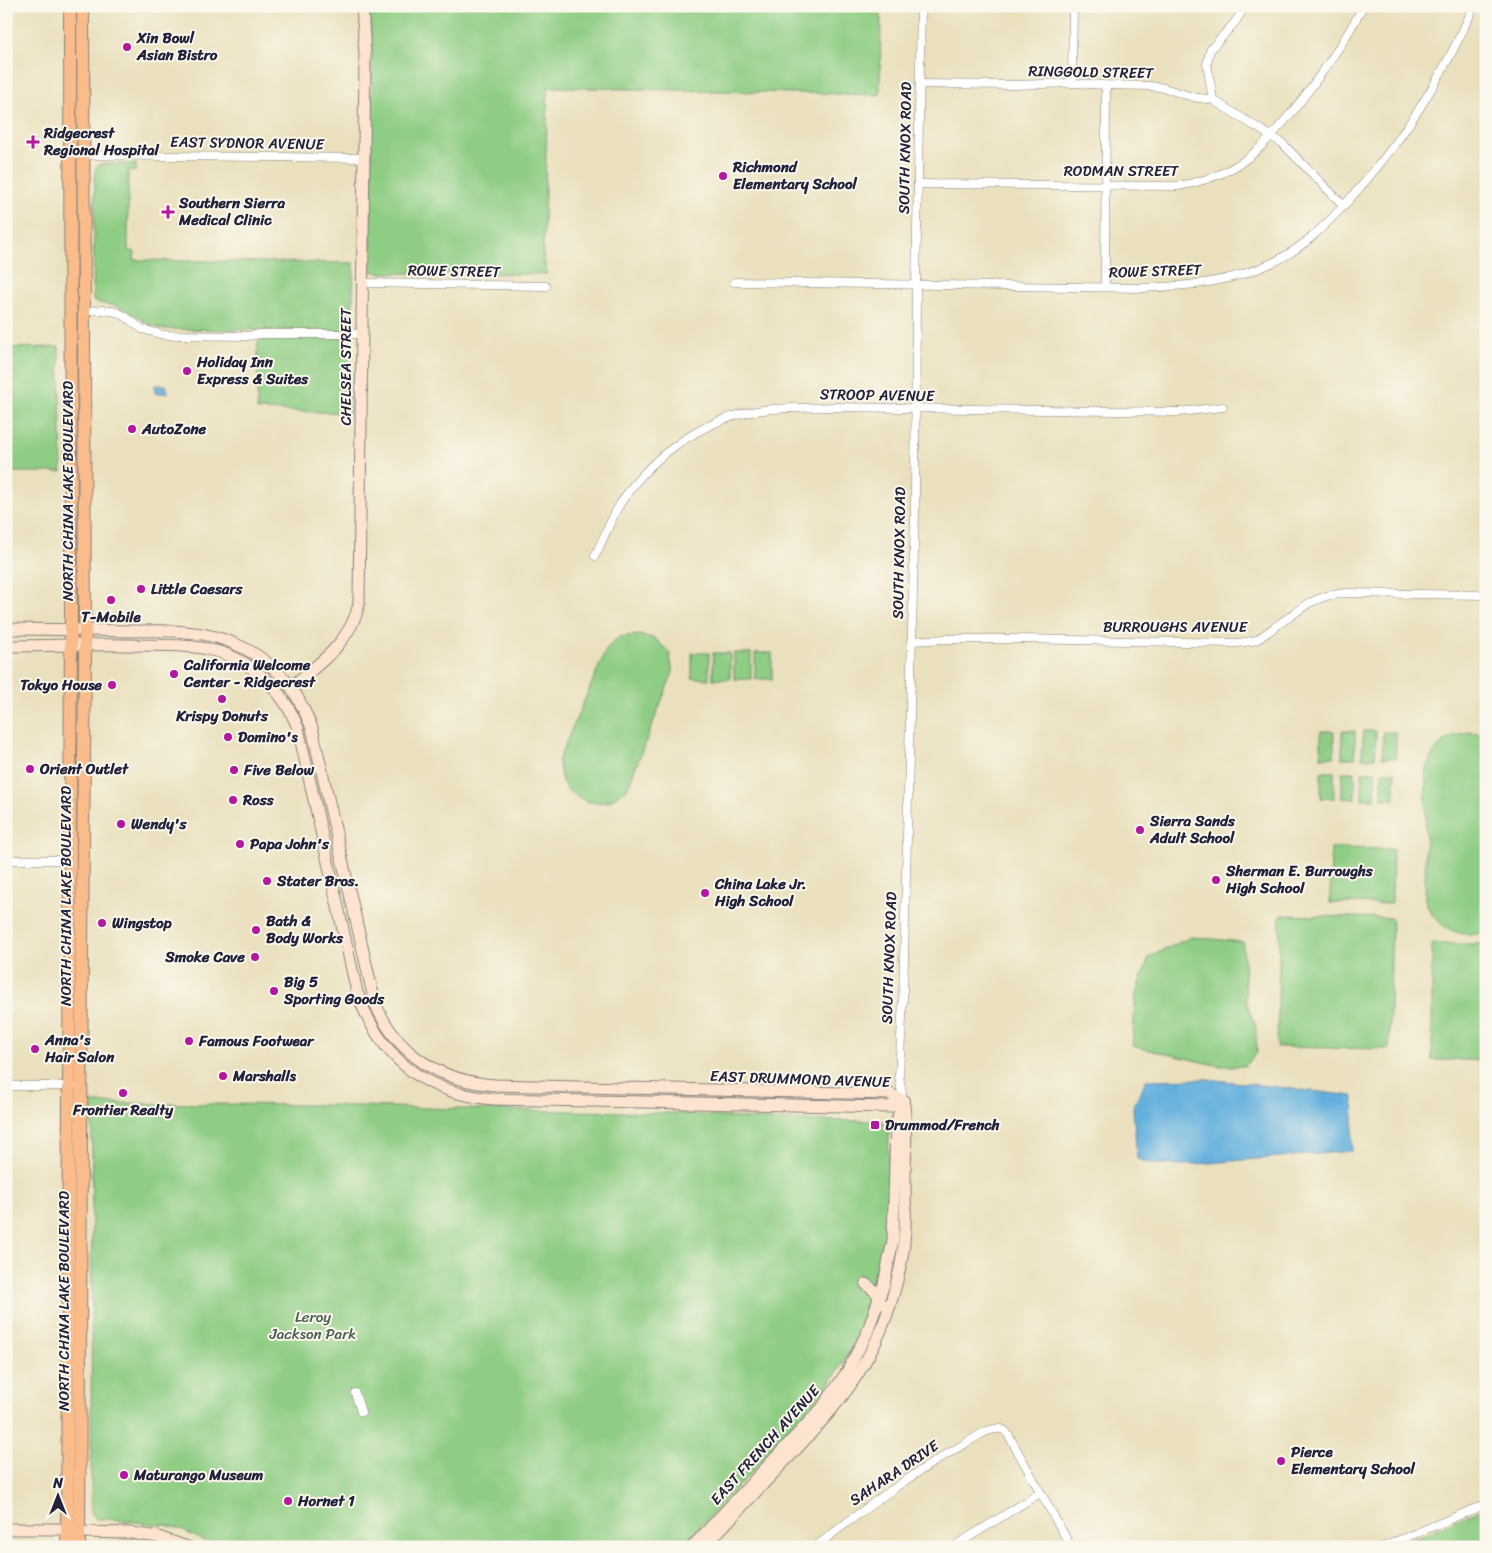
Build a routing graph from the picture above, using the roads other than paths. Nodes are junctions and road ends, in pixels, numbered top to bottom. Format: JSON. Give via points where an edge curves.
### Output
{"nodes":[{"id":1,"x":70,"y":6,"type":"edge"},
{"id":2,"x":83,"y":6,"type":"edge"},
{"id":3,"x":362,"y":6,"type":"edge"},
{"id":4,"x":921,"y":6,"type":"edge"},
{"id":5,"x":1073,"y":6,"type":"edge"},
{"id":6,"x":1245,"y":6,"type":"edge"},
{"id":7,"x":1363,"y":6,"type":"edge"},
{"id":8,"x":1474,"y":6,"type":"edge"},
{"id":9,"x":1072,"y":83,"type":"junction"},
{"id":10,"x":920,"y":84,"type":"junction"},
{"id":11,"x":1106,"y":86,"type":"junction"},
{"id":12,"x":1213,"y":100,"type":"junction"},
{"id":13,"x":1272,"y":136,"type":"junction"},
{"id":14,"x":83,"y":154,"type":"junction"},
{"id":15,"x":70,"y":155,"type":"junction"},
{"id":16,"x":364,"y":158,"type":"junction"},
{"id":17,"x":918,"y":184,"type":"junction"},
{"id":18,"x":1105,"y":185,"type":"junction"},
{"id":19,"x":1344,"y":206,"type":"junction"},
{"id":20,"x":734,"y":282,"type":"dead end"},
{"id":21,"x":362,"y":283,"type":"junction"},
{"id":22,"x":546,"y":286,"type":"dead end"},
{"id":23,"x":916,"y":286,"type":"junction"},
{"id":24,"x":1104,"y":287,"type":"junction"},
{"id":25,"x":84,"y":311,"type":"junction"},
{"id":26,"x":70,"y":313,"type":"junction"},
{"id":27,"x":362,"y":334,"type":"junction"},
{"id":28,"x":85,"y":373,"type":"junction"},
{"id":29,"x":1223,"y":407,"type":"dead end"},
{"id":30,"x":915,"y":409,"type":"junction"},
{"id":31,"x":595,"y":556,"type":"dead end"},
{"id":32,"x":1486,"y":595,"type":"edge"},
{"id":33,"x":6,"y":629,"type":"edge"},
{"id":34,"x":70,"y":630,"type":"junction"},
{"id":35,"x":85,"y":630,"type":"junction"},
{"id":36,"x":911,"y":641,"type":"junction"},
{"id":37,"x":6,"y":646,"type":"edge"},
{"id":38,"x":70,"y":646,"type":"junction"},
{"id":39,"x":84,"y":646,"type":"junction"},
{"id":40,"x":291,"y":687,"type":"junction"},
{"id":41,"x":280,"y":696,"type":"junction"},
{"id":42,"x":6,"y":860,"type":"edge"},
{"id":43,"x":69,"y":860,"type":"junction"},
{"id":44,"x":6,"y":1086,"type":"edge"},
{"id":45,"x":68,"y":1086,"type":"junction"},
{"id":46,"x":81,"y":1086,"type":"junction"},
{"id":47,"x":903,"y":1100,"type":"junction"},
{"id":48,"x":866,"y":1284,"type":"dead end"},
{"id":49,"x":67,"y":1292,"type":"junction"},
{"id":50,"x":879,"y":1298,"type":"junction"},
{"id":51,"x":80,"y":1356,"type":"junction"},
{"id":52,"x":848,"y":1389,"type":"junction"},
{"id":53,"x":355,"y":1393,"type":"dead end"},
{"id":54,"x":361,"y":1412,"type":"dead end"},
{"id":55,"x":1040,"y":1493,"type":"junction"},
{"id":56,"x":1486,"y":1504,"type":"edge"},
{"id":57,"x":6,"y":1528,"type":"edge"},
{"id":58,"x":67,"y":1529,"type":"junction"},
{"id":59,"x":80,"y":1532,"type":"junction"},
{"id":60,"x":67,"y":1547,"type":"edge"},
{"id":61,"x":79,"y":1547,"type":"edge"},
{"id":62,"x":187,"y":1547,"type":"edge"},
{"id":63,"x":692,"y":1547,"type":"edge"},
{"id":64,"x":704,"y":1547,"type":"edge"},
{"id":65,"x":815,"y":1547,"type":"edge"},
{"id":66,"x":953,"y":1547,"type":"edge"},
{"id":67,"x":1071,"y":1547,"type":"edge"},
{"id":68,"x":1384,"y":1547,"type":"edge"}],
"edges":[{"from":1,"to":15,"type":"main road","name":"NORTH CHINA LAKE BOULEVARD"},
{"from":2,"to":14,"type":"main road","name":"NORTH CHINA LAKE BOULEVARD"},
{"from":3,"to":16,"type":"street","name":"CHELSEA STREET"},
{"from":4,"to":10,"type":"street","name":"SOUTH KNOX ROAD"},
{"from":5,"to":9,"type":"street"},
{"from":6,"to":12,"type":"street","via":[[1210,50],[1207,64]]},
{"from":7,"to":13,"type":"street","name":"RODMAN STREET","via":[[1330,61]]},
{"from":8,"to":19,"type":"street","name":"ROWE STREET","via":[[1427,96],[1393,146]]},
{"from":9,"to":10,"type":"street","name":"RINGGOLD STREET"},
{"from":9,"to":11,"type":"street","name":"RINGGOLD STREET"},
{"from":10,"to":17,"type":"street","name":"SOUTH KNOX ROAD"},
{"from":11,"to":12,"type":"street","name":"RINGGOLD STREET","via":[[1150,86]]},
{"from":11,"to":18,"type":"street"},
{"from":12,"to":13,"type":"street"},
{"from":13,"to":18,"type":"street","name":"RODMAN STREET","via":[[1232,169],[1206,180],[1178,186]]},
{"from":13,"to":19,"type":"street"},
{"from":14,"to":15,"type":"street","name":"EAST SYDNOR AVENUE"},
{"from":14,"to":16,"type":"street","name":"EAST SYDNOR AVENUE"},
{"from":14,"to":25,"type":"main road","name":"NORTH CHINA LAKE BOULEVARD"},
{"from":15,"to":26,"type":"main road","name":"NORTH CHINA LAKE BOULEVARD"},
{"from":16,"to":21,"type":"street","name":"CHELSEA STREET"},
{"from":17,"to":18,"type":"street","name":"RODMAN STREET"},
{"from":17,"to":23,"type":"street","name":"SOUTH KNOX ROAD"},
{"from":18,"to":24,"type":"street"},
{"from":19,"to":24,"type":"street","name":"ROWE STREET","via":[[1299,247],[1275,262],[1241,275],[1189,286]]},
{"from":20,"to":23,"type":"street","name":"ROWE STREET"},
{"from":21,"to":22,"type":"street","name":"ROWE STREET"},
{"from":21,"to":27,"type":"street","name":"CHELSEA STREET"},
{"from":23,"to":24,"type":"street","name":"ROWE STREET"},
{"from":23,"to":30,"type":"street","name":"SOUTH KNOX ROAD"},
{"from":25,"to":27,"type":"street","via":[[116,312],[142,329],[164,335]]},
{"from":25,"to":28,"type":"main road","name":"NORTH CHINA LAKE BOULEVARD"},
{"from":26,"to":28,"type":"main road","via":[[77,319],[79,364]]},
{"from":26,"to":34,"type":"main road","name":"NORTH CHINA LAKE BOULEVARD"},
{"from":27,"to":40,"type":"street","name":"CHELSEA STREET","via":[[359,604],[342,643]]},
{"from":28,"to":35,"type":"main road","name":"NORTH CHINA LAKE BOULEVARD"},
{"from":29,"to":30,"type":"street","name":"STROOP AVENUE","via":[[1179,412]]},
{"from":30,"to":31,"type":"street","name":"STROOP AVENUE","via":[[783,408],[755,411],[708,426],[676,446],[636,482],[617,510]]},
{"from":30,"to":36,"type":"street","name":"SOUTH KNOX ROAD"},
{"from":32,"to":36,"type":"street","name":"BURROUGHS AVENUE","via":[[1345,593],[1326,596],[1309,603],[1258,639],[1237,643],[1016,639]]},
{"from":33,"to":34,"type":"street","name":"EAST DRUMMOND AVENUE"},
{"from":34,"to":35,"type":"street","name":"EAST DRUMMOND AVENUE"},
{"from":34,"to":38,"type":"main road","name":"NORTH CHINA LAKE BOULEVARD"},
{"from":35,"to":39,"type":"main road","name":"NORTH CHINA LAKE BOULEVARD"},
{"from":35,"to":40,"type":"street","name":"EAST DRUMMOND AVENUE","via":[[186,632],[214,636],[240,645],[258,656]]},
{"from":36,"to":47,"type":"street","name":"SOUTH KNOX ROAD","via":[[899,1076]]},
{"from":37,"to":38,"type":"street","name":"EAST DRUMMOND AVENUE"},
{"from":38,"to":39,"type":"street","name":"EAST DRUMMOND AVENUE"},
{"from":38,"to":43,"type":"main road","name":"NORTH CHINA LAKE BOULEVARD"},
{"from":39,"to":41,"type":"street","name":"EAST DRUMMOND AVENUE","via":[[182,646],[212,650],[245,664],[272,685]]},
{"from":39,"to":46,"type":"main road","name":"NORTH CHINA LAKE BOULEVARD"},
{"from":40,"to":41,"type":"street","name":"CHELSEA STREET"},
{"from":40,"to":47,"type":"street","name":"EAST DRUMMOND AVENUE","via":[[312,728],[375,1003],[396,1039],[420,1061],[449,1077],[482,1084],[890,1094]]},
{"from":41,"to":47,"type":"street","name":"EAST DRUMMOND AVENUE","via":[[298,728],[362,1007],[385,1046],[426,1081],[462,1095],[494,1099],[889,1107]]},
{"from":42,"to":43,"type":"street"},
{"from":43,"to":45,"type":"main road","name":"NORTH CHINA LAKE BOULEVARD"},
{"from":44,"to":45,"type":"street"},
{"from":45,"to":46,"type":"street"},
{"from":45,"to":49,"type":"main road","name":"NORTH CHINA LAKE BOULEVARD"},
{"from":46,"to":51,"type":"main road","name":"NORTH CHINA LAKE BOULEVARD"},
{"from":47,"to":50,"type":"street","name":"EAST FRENCH AVENUE","via":[[896,1124],[893,1240]]},
{"from":47,"to":52,"type":"street","name":"EAST FRENCH AVENUE","via":[[907,1211],[901,1262],[880,1331]]},
{"from":48,"to":50,"type":"street"},
{"from":49,"to":51,"type":"main road","via":[[74,1297],[73,1337]]},
{"from":49,"to":58,"type":"main road","name":"NORTH CHINA LAKE BOULEVARD"},
{"from":50,"to":52,"type":"street","via":[[882,1310]]},
{"from":50,"to":63,"type":"street","name":"EAST FRENCH AVENUE","via":[[854,1359],[822,1408]]},
{"from":51,"to":59,"type":"main road","name":"NORTH CHINA LAKE BOULEVARD"},
{"from":52,"to":64,"type":"street","name":"EAST FRENCH AVENUE"},
{"from":53,"to":54,"type":"street"},
{"from":55,"to":65,"type":"street","name":"SAHARA DRIVE","via":[[1009,1436],[1003,1429],[993,1429],[943,1456],[888,1492]]},
{"from":55,"to":66,"type":"street"},
{"from":55,"to":67,"type":"street"},
{"from":56,"to":68,"type":"street"},
{"from":57,"to":58,"type":"street"},
{"from":58,"to":59,"type":"street"},
{"from":58,"to":60,"type":"main road","name":"NORTH CHINA LAKE BOULEVARD"},
{"from":59,"to":61,"type":"main road","name":"NORTH CHINA LAKE BOULEVARD"},
{"from":59,"to":62,"type":"street","via":[[146,1535]]}]}
